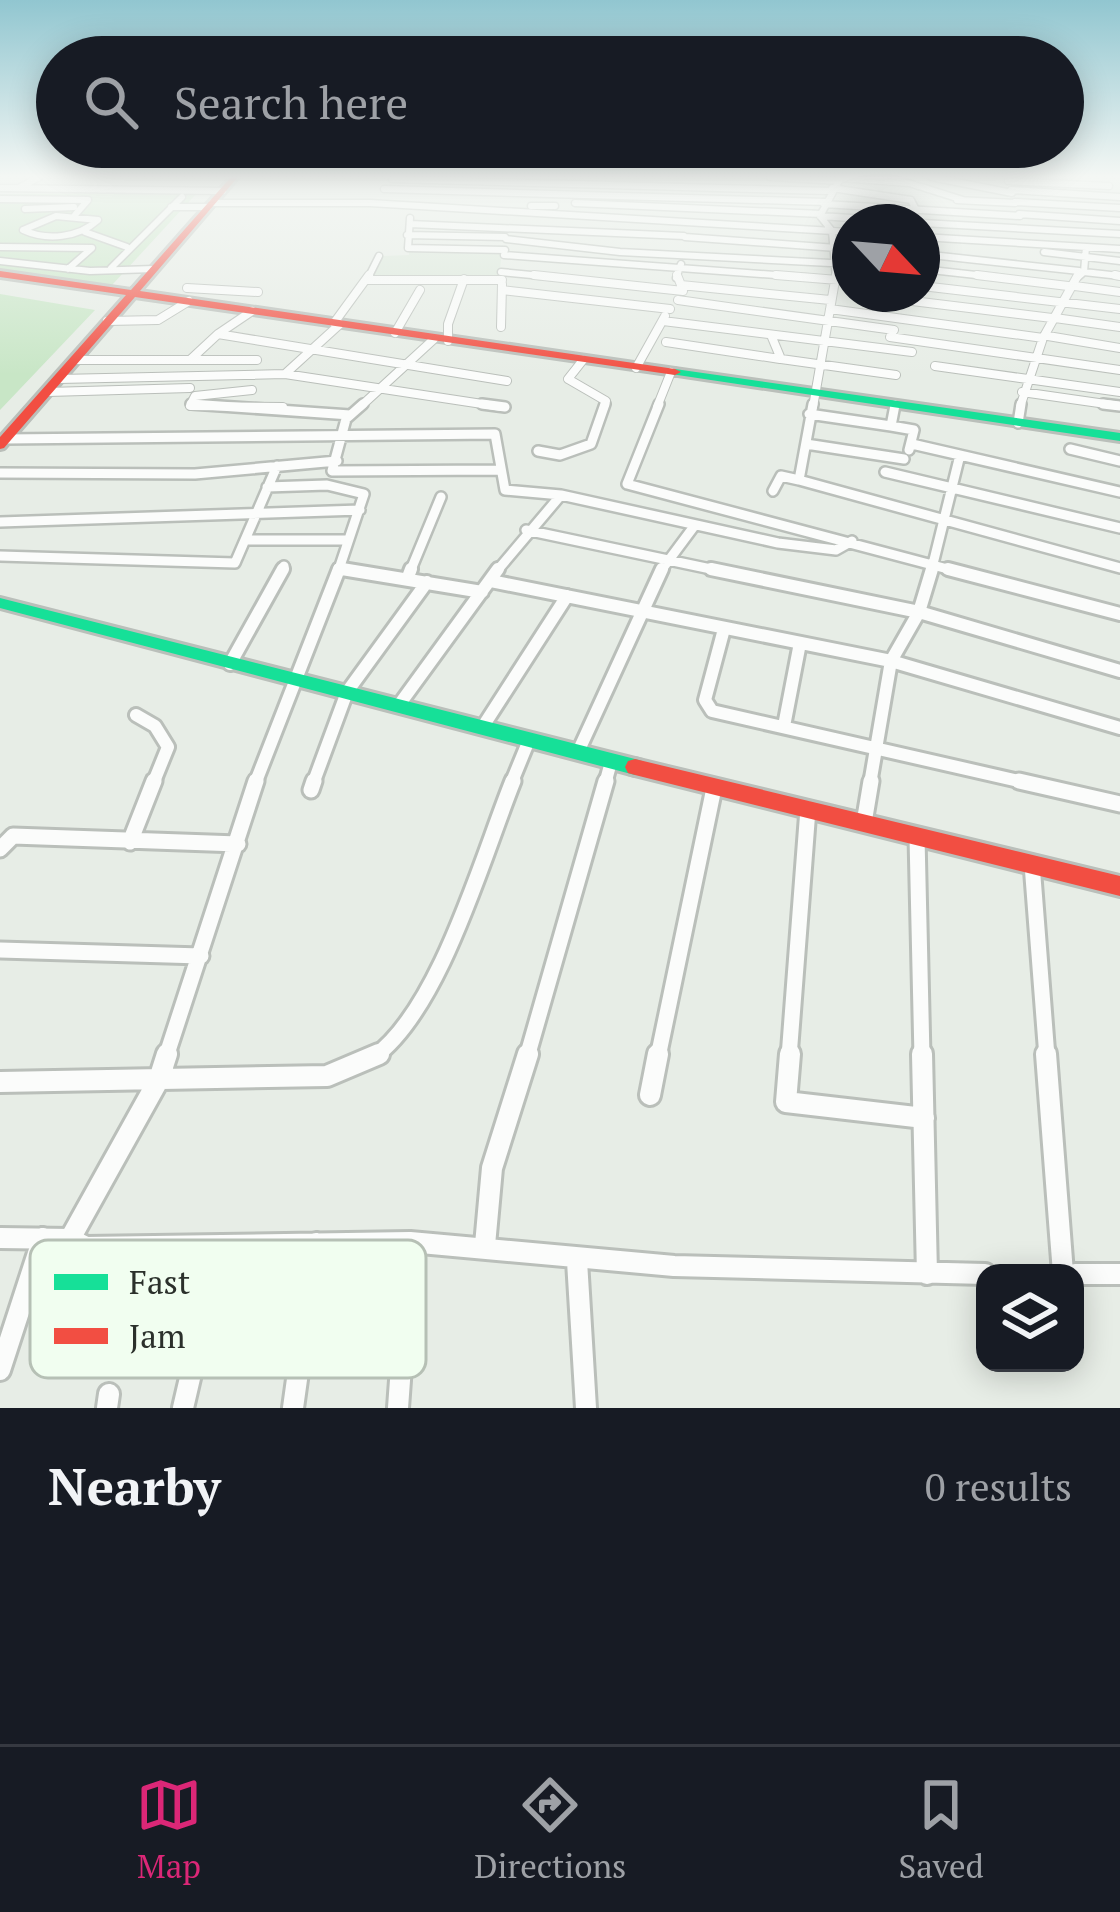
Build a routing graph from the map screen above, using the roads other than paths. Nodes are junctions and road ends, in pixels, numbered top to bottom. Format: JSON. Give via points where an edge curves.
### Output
{"nodes":[{"id":1,"x":114,"y":243,"type":"edge"},
{"id":2,"x":134,"y":243,"type":"edge"},
{"id":3,"x":178,"y":243,"type":"edge"},
{"id":4,"x":410,"y":243,"type":"edge"},
{"id":5,"x":505,"y":243,"type":"edge"},
{"id":6,"x":544,"y":243,"type":"edge"},
{"id":7,"x":683,"y":243,"type":"edge"},
{"id":8,"x":768,"y":243,"type":"edge"},
{"id":9,"x":1016,"y":243,"type":"edge"},
{"id":10,"x":40,"y":244,"type":"joint"},
{"id":11,"x":1037,"y":244,"type":"joint"},
{"id":12,"x":0,"y":247,"type":"edge"},
{"id":13,"x":128,"y":248,"type":"junction"},
{"id":14,"x":832,"y":248,"type":"edge"},
{"id":15,"x":1120,"y":249,"type":"edge"},
{"id":16,"x":504,"y":252,"type":"junction"},
{"id":17,"x":681,"y":252,"type":"junction"},
{"id":18,"x":1045,"y":252,"type":"dead end"},
{"id":19,"x":1088,"y":252,"type":"junction"},
{"id":20,"x":379,"y":256,"type":"dead end"},
{"id":21,"x":940,"y":256,"type":"edge"},
{"id":22,"x":0,"y":261,"type":"edge"},
{"id":23,"x":1120,"y":261,"type":"edge"},
{"id":24,"x":832,"y":263,"type":"edge"},
{"id":25,"x":681,"y":268,"type":"junction"},
{"id":26,"x":68,"y":269,"type":"junction"},
{"id":27,"x":154,"y":269,"type":"junction"},
{"id":28,"x":110,"y":270,"type":"junction"},
{"id":29,"x":940,"y":271,"type":"edge"},
{"id":30,"x":1081,"y":271,"type":"junction"},
{"id":31,"x":0,"y":274,"type":"edge"},
{"id":32,"x":502,"y":276,"type":"junction"},
{"id":33,"x":1120,"y":276,"type":"edge"},
{"id":34,"x":464,"y":279,"type":"junction"},
{"id":35,"x":368,"y":280,"type":"junction"},
{"id":36,"x":832,"y":280,"type":"edge"},
{"id":37,"x":1071,"y":286,"type":"junction"},
{"id":38,"x":940,"y":288,"type":"edge"},
{"id":39,"x":689,"y":289,"type":"junction"},
{"id":40,"x":225,"y":290,"type":"junction"},
{"id":41,"x":420,"y":290,"type":"dead end"},
{"id":42,"x":502,"y":290,"type":"junction"},
{"id":43,"x":1120,"y":292,"type":"edge"},
{"id":44,"x":133,"y":293,"type":"junction"},
{"id":45,"x":832,"y":296,"type":"edge"},
{"id":46,"x":194,"y":298,"type":"junction"},
{"id":47,"x":677,"y":300,"type":"junction"},
{"id":48,"x":831,"y":300,"type":"junction"},
{"id":49,"x":255,"y":301,"type":"junction"},
{"id":50,"x":1064,"y":302,"type":"junction"},
{"id":51,"x":940,"y":304,"type":"edge"},
{"id":52,"x":670,"y":309,"type":"junction"},
{"id":53,"x":1120,"y":309,"type":"edge"},
{"id":54,"x":1054,"y":318,"type":"junction"},
{"id":55,"x":663,"y":320,"type":"junction"},
{"id":56,"x":828,"y":321,"type":"junction"},
{"id":57,"x":107,"y":322,"type":"junction"},
{"id":58,"x":337,"y":323,"type":"junction"},
{"id":59,"x":1120,"y":327,"type":"edge"},
{"id":60,"x":501,"y":328,"type":"dead end"},
{"id":61,"x":218,"y":334,"type":"junction"},
{"id":62,"x":395,"y":334,"type":"junction"},
{"id":63,"x":770,"y":335,"type":"junction"},
{"id":64,"x":1046,"y":337,"type":"junction"},
{"id":65,"x":441,"y":340,"type":"junction"},
{"id":66,"x":824,"y":341,"type":"junction"},
{"id":67,"x":666,"y":342,"type":"dead end"},
{"id":68,"x":1120,"y":348,"type":"edge"},
{"id":69,"x":310,"y":350,"type":"junction"},
{"id":70,"x":912,"y":352,"type":"dead end"},
{"id":71,"x":1036,"y":356,"type":"junction"},
{"id":72,"x":257,"y":359,"type":"dead end"},
{"id":73,"x":781,"y":359,"type":"junction"},
{"id":74,"x":75,"y":360,"type":"junction"},
{"id":75,"x":583,"y":360,"type":"junction"},
{"id":76,"x":190,"y":361,"type":"junction"},
{"id":77,"x":820,"y":364,"type":"junction"},
{"id":78,"x":406,"y":365,"type":"junction"},
{"id":79,"x":935,"y":366,"type":"dead end"},
{"id":80,"x":637,"y":368,"type":"junction"},
{"id":81,"x":1120,"y":370,"type":"edge"},
{"id":82,"x":670,"y":373,"type":"junction"},
{"id":83,"x":285,"y":374,"type":"junction"},
{"id":84,"x":896,"y":375,"type":"dead end"},
{"id":85,"x":1028,"y":379,"type":"junction"},
{"id":86,"x":506,"y":381,"type":"dead end"},
{"id":87,"x":54,"y":386,"type":"junction"},
{"id":88,"x":190,"y":388,"type":"dead end"},
{"id":89,"x":252,"y":390,"type":"dead end"},
{"id":90,"x":378,"y":390,"type":"junction"},
{"id":91,"x":1022,"y":392,"type":"junction"},
{"id":92,"x":1120,"y":392,"type":"edge"},
{"id":93,"x":818,"y":394,"type":"junction"},
{"id":94,"x":1120,"y":406,"type":"edge"},
{"id":95,"x":505,"y":407,"type":"dead end"},
{"id":96,"x":808,"y":414,"type":"junction"},
{"id":97,"x":350,"y":415,"type":"junction"},
{"id":98,"x":893,"y":416,"type":"junction"},
{"id":99,"x":1018,"y":423,"type":"junction"},
{"id":100,"x":341,"y":437,"type":"junction"},
{"id":101,"x":1120,"y":437,"type":"edge"},
{"id":102,"x":3,"y":442,"type":"edge"},
{"id":103,"x":912,"y":444,"type":"junction"},
{"id":104,"x":806,"y":445,"type":"junction"},
{"id":105,"x":1070,"y":449,"type":"dead end"},
{"id":106,"x":538,"y":451,"type":"dead end"},
{"id":107,"x":960,"y":455,"type":"junction"},
{"id":108,"x":904,"y":459,"type":"junction"},
{"id":109,"x":1120,"y":461,"type":"edge"},
{"id":110,"x":277,"y":466,"type":"junction"},
{"id":111,"x":498,"y":470,"type":"junction"},
{"id":112,"x":332,"y":472,"type":"junction"},
{"id":113,"x":885,"y":472,"type":"dead end"},
{"id":114,"x":0,"y":473,"type":"edge"},
{"id":115,"x":902,"y":475,"type":"junction"},
{"id":116,"x":799,"y":480,"type":"junction"},
{"id":117,"x":267,"y":487,"type":"junction"},
{"id":118,"x":951,"y":488,"type":"junction"},
{"id":119,"x":773,"y":491,"type":"dead end"},
{"id":120,"x":1120,"y":492,"type":"edge"},
{"id":121,"x":561,"y":495,"type":"junction"},
{"id":122,"x":442,"y":497,"type":"dead end"},
{"id":123,"x":360,"y":510,"type":"junction"},
{"id":124,"x":255,"y":512,"type":"junction"},
{"id":125,"x":944,"y":521,"type":"junction"},
{"id":126,"x":0,"y":522,"type":"edge"},
{"id":127,"x":695,"y":525,"type":"junction"},
{"id":128,"x":1120,"y":528,"type":"edge"},
{"id":129,"x":526,"y":530,"type":"junction"},
{"id":130,"x":249,"y":540,"type":"junction"},
{"id":131,"x":346,"y":540,"type":"junction"},
{"id":132,"x":851,"y":541,"type":"junction"},
{"id":133,"x":0,"y":556,"type":"edge"},
{"id":134,"x":665,"y":561,"type":"junction"},
{"id":135,"x":934,"y":565,"type":"junction"},
{"id":136,"x":284,"y":566,"type":"dead end"},
{"id":137,"x":338,"y":568,"type":"junction"},
{"id":138,"x":1120,"y":568,"type":"edge"},
{"id":139,"x":408,"y":577,"type":"junction"},
{"id":140,"x":491,"y":581,"type":"junction"},
{"id":141,"x":427,"y":582,"type":"junction"},
{"id":142,"x":482,"y":592,"type":"junction"},
{"id":143,"x":567,"y":596,"type":"junction"},
{"id":144,"x":0,"y":602,"type":"edge"},
{"id":145,"x":643,"y":609,"type":"junction"},
{"id":146,"x":919,"y":612,"type":"junction"},
{"id":147,"x":1120,"y":614,"type":"edge"},
{"id":148,"x":724,"y":629,"type":"junction"},
{"id":149,"x":800,"y":643,"type":"junction"},
{"id":150,"x":891,"y":661,"type":"junction"},
{"id":151,"x":230,"y":664,"type":"junction"},
{"id":152,"x":1120,"y":671,"type":"edge"},
{"id":153,"x":297,"y":678,"type":"junction"},
{"id":154,"x":347,"y":692,"type":"junction"},
{"id":155,"x":399,"y":705,"type":"junction"},
{"id":156,"x":136,"y":715,"type":"dead end"},
{"id":157,"x":784,"y":726,"type":"junction"},
{"id":158,"x":482,"y":728,"type":"junction"},
{"id":159,"x":1120,"y":728,"type":"edge"},
{"id":160,"x":529,"y":740,"type":"junction"},
{"id":161,"x":876,"y":747,"type":"junction"},
{"id":162,"x":578,"y":752,"type":"junction"},
{"id":163,"x":611,"y":762,"type":"junction"},
{"id":164,"x":714,"y":788,"type":"junction"},
{"id":165,"x":311,"y":790,"type":"dead end"},
{"id":166,"x":1120,"y":804,"type":"edge"},
{"id":167,"x":808,"y":809,"type":"junction"},
{"id":168,"x":864,"y":823,"type":"junction"},
{"id":169,"x":917,"y":837,"type":"junction"},
{"id":170,"x":130,"y":842,"type":"junction"},
{"id":171,"x":238,"y":844,"type":"junction"},
{"id":172,"x":0,"y":849,"type":"edge"},
{"id":173,"x":1032,"y":864,"type":"junction"},
{"id":174,"x":1120,"y":886,"type":"edge"},
{"id":175,"x":0,"y":950,"type":"edge"},
{"id":176,"x":201,"y":956,"type":"junction"},
{"id":177,"x":159,"y":1078,"type":"junction"},
{"id":178,"x":0,"y":1082,"type":"edge"},
{"id":179,"x":650,"y":1095,"type":"dead end"},
{"id":180,"x":924,"y":1118,"type":"junction"},
{"id":181,"x":0,"y":1238,"type":"edge"},
{"id":182,"x":43,"y":1238,"type":"joint"},
{"id":183,"x":70,"y":1239,"type":"joint"},
{"id":184,"x":426,"y":1243,"type":"edge"},
{"id":185,"x":485,"y":1245,"type":"junction"},
{"id":186,"x":577,"y":1261,"type":"junction"},
{"id":187,"x":1062,"y":1264,"type":"edge"},
{"id":188,"x":927,"y":1274,"type":"junction"},
{"id":189,"x":976,"y":1274,"type":"edge"},
{"id":190,"x":1084,"y":1274,"type":"edge"},
{"id":191,"x":1120,"y":1274,"type":"edge"},
{"id":192,"x":30,"y":1278,"type":"edge"},
{"id":193,"x":0,"y":1370,"type":"edge"},
{"id":194,"x":190,"y":1378,"type":"edge"},
{"id":195,"x":297,"y":1378,"type":"edge"},
{"id":196,"x":400,"y":1378,"type":"edge"},
{"id":197,"x":183,"y":1408,"type":"edge"},
{"id":198,"x":293,"y":1408,"type":"edge"},
{"id":199,"x":398,"y":1408,"type":"edge"},
{"id":200,"x":586,"y":1408,"type":"edge"}],
"edges":[{"from":1,"to":13,"type":"street"},
{"from":2,"to":13,"type":"street"},
{"from":3,"to":27,"type":"street"},
{"from":4,"to":16,"type":"street","via":[[412,249]]},
{"from":5,"to":16,"type":"street"},
{"from":6,"to":17,"type":"street"},
{"from":7,"to":17,"type":"street"},
{"from":8,"to":14,"type":"street"},
{"from":9,"to":11,"type":"street"},
{"from":10,"to":12,"type":"street"},
{"from":10,"to":26,"type":"street","via":[[92,248]]},
{"from":11,"to":19,"type":"street"},
{"from":13,"to":28,"type":"street"},
{"from":15,"to":19,"type":"street"},
{"from":16,"to":25,"type":"street"},
{"from":16,"to":32,"type":"street"},
{"from":17,"to":24,"type":"street"},
{"from":17,"to":25,"type":"street"},
{"from":18,"to":19,"type":"street"},
{"from":19,"to":23,"type":"street"},
{"from":19,"to":30,"type":"street"},
{"from":20,"to":35,"type":"street"},
{"from":21,"to":30,"type":"street"},
{"from":22,"to":26,"type":"street"},
{"from":25,"to":36,"type":"street"},
{"from":25,"to":39,"type":"street","via":[[677,284]]},
{"from":26,"to":28,"type":"street"},
{"from":27,"to":28,"type":"street"},
{"from":27,"to":44,"type":"street"},
{"from":29,"to":37,"type":"street"},
{"from":30,"to":33,"type":"street"},
{"from":30,"to":37,"type":"street"},
{"from":31,"to":44,"type":"street"},
{"from":32,"to":34,"type":"street"},
{"from":32,"to":39,"type":"street"},
{"from":32,"to":42,"type":"street"},
{"from":34,"to":35,"type":"street"},
{"from":34,"to":65,"type":"street"},
{"from":35,"to":58,"type":"street"},
{"from":37,"to":43,"type":"street"},
{"from":37,"to":50,"type":"street"},
{"from":38,"to":50,"type":"street"},
{"from":39,"to":47,"type":"street"},
{"from":39,"to":48,"type":"street"},
{"from":40,"to":46,"type":"street"},
{"from":40,"to":46,"type":"street"},
{"from":40,"to":49,"type":"street"},
{"from":41,"to":62,"type":"street"},
{"from":42,"to":52,"type":"street"},
{"from":42,"to":60,"type":"street"},
{"from":44,"to":46,"type":"street"},
{"from":44,"to":57,"type":"street"},
{"from":45,"to":48,"type":"street"},
{"from":46,"to":49,"type":"street"},
{"from":46,"to":57,"type":"street","via":[[158,320]]},
{"from":47,"to":52,"type":"street"},
{"from":47,"to":56,"type":"street"},
{"from":48,"to":56,"type":"street"},
{"from":48,"to":64,"type":"street"},
{"from":49,"to":58,"type":"street"},
{"from":49,"to":61,"type":"street"},
{"from":50,"to":53,"type":"street"},
{"from":50,"to":54,"type":"street"},
{"from":51,"to":54,"type":"street"},
{"from":52,"to":55,"type":"street"},
{"from":54,"to":59,"type":"street"},
{"from":54,"to":64,"type":"street"},
{"from":55,"to":63,"type":"street"},
{"from":55,"to":80,"type":"street"},
{"from":56,"to":66,"type":"street"},
{"from":56,"to":71,"type":"street"},
{"from":57,"to":74,"type":"street"},
{"from":58,"to":62,"type":"street"},
{"from":58,"to":69,"type":"street"},
{"from":61,"to":69,"type":"street"},
{"from":61,"to":76,"type":"street"},
{"from":62,"to":65,"type":"street"},
{"from":63,"to":66,"type":"street"},
{"from":63,"to":73,"type":"street"},
{"from":64,"to":68,"type":"street"},
{"from":64,"to":71,"type":"street"},
{"from":65,"to":75,"type":"street"},
{"from":65,"to":78,"type":"street"},
{"from":66,"to":70,"type":"street"},
{"from":66,"to":77,"type":"street"},
{"from":67,"to":73,"type":"street"},
{"from":69,"to":78,"type":"street"},
{"from":69,"to":83,"type":"street"},
{"from":71,"to":81,"type":"street"},
{"from":71,"to":85,"type":"street"},
{"from":72,"to":76,"type":"street"},
{"from":73,"to":77,"type":"street"},
{"from":74,"to":76,"type":"street"},
{"from":74,"to":87,"type":"street"},
{"from":75,"to":80,"type":"street"},
{"from":75,"to":106,"type":"street","via":[[568,380],[606,400],[592,444]]},
{"from":77,"to":84,"type":"street"},
{"from":77,"to":93,"type":"street"},
{"from":78,"to":86,"type":"street"},
{"from":78,"to":90,"type":"street"},
{"from":79,"to":85,"type":"street"},
{"from":80,"to":82,"type":"street"},
{"from":82,"to":93,"type":"street"},
{"from":82,"to":132,"type":"street","via":[[627,484]]},
{"from":83,"to":87,"type":"street"},
{"from":83,"to":90,"type":"street"},
{"from":85,"to":91,"type":"street"},
{"from":85,"to":92,"type":"street"},
{"from":87,"to":88,"type":"street"},
{"from":87,"to":102,"type":"street"},
{"from":89,"to":97,"type":"street","via":[[208,391],[190,406]]},
{"from":90,"to":95,"type":"street"},
{"from":90,"to":97,"type":"street"},
{"from":91,"to":94,"type":"street"},
{"from":91,"to":99,"type":"street"},
{"from":93,"to":96,"type":"street"},
{"from":93,"to":98,"type":"street"},
{"from":96,"to":98,"type":"street"},
{"from":96,"to":104,"type":"street"},
{"from":97,"to":100,"type":"street"},
{"from":98,"to":99,"type":"street"},
{"from":98,"to":103,"type":"street","via":[[913,429]]},
{"from":99,"to":101,"type":"street"},
{"from":100,"to":102,"type":"street"},
{"from":100,"to":111,"type":"street","via":[[495,434]]},
{"from":100,"to":112,"type":"street"},
{"from":103,"to":107,"type":"street"},
{"from":103,"to":108,"type":"street"},
{"from":104,"to":108,"type":"street"},
{"from":104,"to":116,"type":"street"},
{"from":105,"to":109,"type":"street"},
{"from":107,"to":118,"type":"street"},
{"from":107,"to":120,"type":"street"},
{"from":108,"to":115,"type":"street"},
{"from":110,"to":112,"type":"street"},
{"from":110,"to":114,"type":"street"},
{"from":110,"to":117,"type":"street"},
{"from":111,"to":112,"type":"street"},
{"from":111,"to":121,"type":"street","via":[[503,489]]},
{"from":112,"to":117,"type":"street"},
{"from":112,"to":123,"type":"street","via":[[363,490]]},
{"from":113,"to":115,"type":"street"},
{"from":115,"to":118,"type":"street"},
{"from":116,"to":119,"type":"street","via":[[781,476]]},
{"from":116,"to":125,"type":"street"},
{"from":117,"to":124,"type":"street"},
{"from":118,"to":125,"type":"street"},
{"from":118,"to":128,"type":"street"},
{"from":121,"to":127,"type":"street"},
{"from":121,"to":129,"type":"street"},
{"from":122,"to":139,"type":"street"},
{"from":123,"to":124,"type":"street"},
{"from":123,"to":131,"type":"street"},
{"from":124,"to":126,"type":"street"},
{"from":124,"to":130,"type":"street"},
{"from":125,"to":135,"type":"street"},
{"from":125,"to":138,"type":"street"},
{"from":127,"to":132,"type":"street","via":[[836,550]]},
{"from":127,"to":134,"type":"street"},
{"from":129,"to":134,"type":"street"},
{"from":129,"to":140,"type":"street"},
{"from":130,"to":131,"type":"street"},
{"from":130,"to":133,"type":"street","via":[[229,564]]},
{"from":131,"to":137,"type":"street"},
{"from":132,"to":135,"type":"street"},
{"from":134,"to":145,"type":"street"},
{"from":134,"to":146,"type":"street"},
{"from":135,"to":146,"type":"street"},
{"from":135,"to":147,"type":"street"},
{"from":136,"to":151,"type":"street"},
{"from":137,"to":139,"type":"street"},
{"from":137,"to":153,"type":"street"},
{"from":139,"to":141,"type":"street"},
{"from":140,"to":142,"type":"street"},
{"from":140,"to":143,"type":"street"},
{"from":141,"to":142,"type":"street"},
{"from":141,"to":154,"type":"street"},
{"from":142,"to":155,"type":"street"},
{"from":143,"to":145,"type":"street"},
{"from":143,"to":158,"type":"street"},
{"from":144,"to":151,"type":"street"},
{"from":145,"to":148,"type":"street"},
{"from":145,"to":162,"type":"street"},
{"from":146,"to":150,"type":"street"},
{"from":146,"to":152,"type":"street"},
{"from":148,"to":149,"type":"street"},
{"from":148,"to":157,"type":"street","via":[[707,706]]},
{"from":149,"to":150,"type":"street"},
{"from":149,"to":157,"type":"street"},
{"from":150,"to":159,"type":"street"},
{"from":150,"to":161,"type":"street"},
{"from":151,"to":153,"type":"street"},
{"from":153,"to":154,"type":"street"},
{"from":153,"to":171,"type":"street"},
{"from":154,"to":155,"type":"street"},
{"from":154,"to":165,"type":"street"},
{"from":155,"to":158,"type":"street"},
{"from":156,"to":170,"type":"street","via":[[168,747]]},
{"from":157,"to":161,"type":"street"},
{"from":158,"to":160,"type":"street"},
{"from":160,"to":162,"type":"street"},
{"from":160,"to":177,"type":"street","via":[[435,975],[387,1050],[340,1075]]},
{"from":161,"to":166,"type":"street"},
{"from":161,"to":168,"type":"street"},
{"from":162,"to":163,"type":"street"},
{"from":163,"to":164,"type":"street"},
{"from":163,"to":185,"type":"street","via":[[492,1168]]},
{"from":164,"to":167,"type":"street"},
{"from":164,"to":179,"type":"street"},
{"from":167,"to":168,"type":"street"},
{"from":167,"to":180,"type":"street","via":[[786,1102]]},
{"from":168,"to":169,"type":"street"},
{"from":169,"to":173,"type":"street"},
{"from":169,"to":180,"type":"street"},
{"from":170,"to":171,"type":"street"},
{"from":170,"to":172,"type":"street","via":[[13,836]]},
{"from":171,"to":176,"type":"street"},
{"from":173,"to":174,"type":"street"},
{"from":173,"to":187,"type":"street"},
{"from":175,"to":176,"type":"street"},
{"from":176,"to":177,"type":"street"},
{"from":177,"to":178,"type":"street"},
{"from":177,"to":183,"type":"street"},
{"from":180,"to":188,"type":"street"},
{"from":181,"to":182,"type":"street"},
{"from":182,"to":183,"type":"street"},
{"from":184,"to":185,"type":"street"},
{"from":185,"to":186,"type":"street"},
{"from":186,"to":188,"type":"street"},
{"from":186,"to":200,"type":"street"},
{"from":188,"to":189,"type":"street"},
{"from":190,"to":191,"type":"street"},
{"from":192,"to":193,"type":"street"},
{"from":194,"to":197,"type":"street"},
{"from":195,"to":198,"type":"street"},
{"from":196,"to":199,"type":"street"}]}
